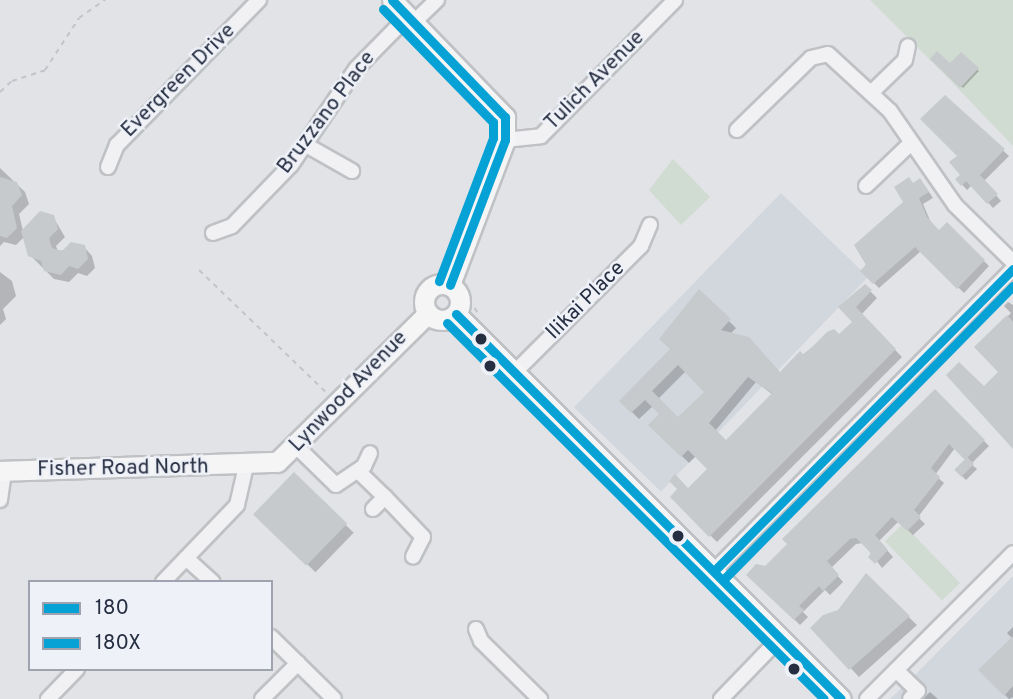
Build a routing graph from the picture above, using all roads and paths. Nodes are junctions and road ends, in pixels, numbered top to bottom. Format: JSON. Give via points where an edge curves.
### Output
{"nodes":[{"id":1,"x":105,"y":0,"type":"edge"},
{"id":2,"x":259,"y":0,"type":"edge"},
{"id":3,"x":392,"y":0,"type":"edge"},
{"id":4,"x":437,"y":0,"type":"edge"},
{"id":5,"x":675,"y":0,"type":"edge"},
{"id":6,"x":411,"y":19,"type":"junction"},
{"id":7,"x":908,"y":46,"type":"dead end"},
{"id":8,"x":0,"y":92,"type":"edge"},
{"id":9,"x":871,"y":93,"type":"junction"},
{"id":10,"x":737,"y":130,"type":"dead end"},
{"id":11,"x":505,"y":140,"type":"junction"},
{"id":12,"x":910,"y":144,"type":"junction"},
{"id":13,"x":306,"y":145,"type":"junction"},
{"id":14,"x":108,"y":167,"type":"dead end"},
{"id":15,"x":352,"y":171,"type":"dead end"},
{"id":16,"x":866,"y":186,"type":"dead end"},
{"id":17,"x":650,"y":225,"type":"dead end"},
{"id":18,"x":213,"y":233,"type":"dead end"},
{"id":19,"x":1013,"y":262,"type":"edge"},
{"id":20,"x":1013,"y":269,"type":"edge"},
{"id":21,"x":199,"y":270,"type":"dead end"},
{"id":22,"x":445,"y":281,"type":"junction"},
{"id":23,"x":419,"y":312,"type":"junction"},
{"id":24,"x":456,"y":314,"type":"junction"},
{"id":25,"x":515,"y":372,"type":"junction"},
{"id":26,"x":318,"y":403,"type":"dead end"},
{"id":27,"x":297,"y":447,"type":"junction"},
{"id":28,"x":370,"y":453,"type":"dead end"},
{"id":29,"x":246,"y":467,"type":"junction"},
{"id":30,"x":2,"y":471,"type":"edge"},
{"id":31,"x":358,"y":471,"type":"junction"},
{"id":32,"x":385,"y":497,"type":"junction"},
{"id":33,"x":0,"y":500,"type":"edge"},
{"id":34,"x":373,"y":509,"type":"dead end"},
{"id":35,"x":1013,"y":553,"type":"edge"},
{"id":36,"x":186,"y":558,"type":"junction"},
{"id":37,"x":413,"y":558,"type":"dead end"},
{"id":38,"x":714,"y":571,"type":"junction"},
{"id":39,"x":165,"y":580,"type":"edge"},
{"id":40,"x":211,"y":580,"type":"edge"},
{"id":41,"x":476,"y":629,"type":"dead end"},
{"id":42,"x":781,"y":637,"type":"junction"},
{"id":43,"x":273,"y":639,"type":"edge"},
{"id":44,"x":298,"y":663,"type":"junction"},
{"id":45,"x":896,"y":670,"type":"junction"},
{"id":46,"x":75,"y":671,"type":"edge"},
{"id":47,"x":48,"y":699,"type":"edge"},
{"id":48,"x":262,"y":699,"type":"edge"},
{"id":49,"x":334,"y":699,"type":"edge"},
{"id":50,"x":540,"y":699,"type":"edge"},
{"id":51,"x":721,"y":699,"type":"edge"},
{"id":52,"x":841,"y":699,"type":"edge"},
{"id":53,"x":867,"y":699,"type":"edge"},
{"id":54,"x":910,"y":699,"type":"edge"}],
"edges":[{"from":1,"to":8,"type":"path","via":[[79,18],[45,70],[12,81]]},
{"from":2,"to":14,"type":"street","name":"Evergreen Drive","via":[[117,145]]},
{"from":3,"to":6,"type":"main road"},
{"from":4,"to":6,"type":"street","name":"Bruzzano Place"},
{"from":5,"to":11,"type":"street","name":"Tulich Avenue","via":[[541,136]]},
{"from":6,"to":11,"type":"main road","via":[[497,105],[505,117]]},
{"from":6,"to":13,"type":"street","name":"Bruzzano Place","via":[[356,69]]},
{"from":7,"to":9,"type":"street","via":[[905,60]]},
{"from":9,"to":10,"type":"street","via":[[828,54],[811,58]]},
{"from":9,"to":12,"type":"street","via":[[890,111]]},
{"from":11,"to":22,"type":"main road"},
{"from":12,"to":16,"type":"street"},
{"from":12,"to":19,"type":"street","via":[[955,205]]},
{"from":13,"to":15,"type":"street"},
{"from":13,"to":18,"type":"street","name":"Bruzzano Place","via":[[244,215]]},
{"from":17,"to":25,"type":"street","name":"Ilikai Place","via":[[641,246]]},
{"from":20,"to":38,"type":"street"},
{"from":21,"to":26,"type":"path","via":[[328,394]]},
{"from":22,"to":23,"type":"main road","via":[[428,290]]},
{"from":22,"to":23,"type":"path","via":[[421,290]]},
{"from":22,"to":24,"type":"main road","via":[[460,296]]},
{"from":23,"to":24,"type":"main road","via":[[445,320]]},
{"from":23,"to":27,"type":"main road","name":"Lynwood Avenue"},
{"from":24,"to":25,"type":"main road"},
{"from":25,"to":38,"type":"main road"},
{"from":27,"to":29,"type":"main road","name":"Lynwood Avenue","via":[[277,462]]},
{"from":27,"to":31,"type":"street","via":[[336,485]]},
{"from":28,"to":31,"type":"street"},
{"from":29,"to":30,"type":"main road","name":"Fisher Road North"},
{"from":29,"to":36,"type":"street","via":[[237,505]]},
{"from":30,"to":33,"type":"street"},
{"from":31,"to":32,"type":"street"},
{"from":32,"to":34,"type":"street"},
{"from":32,"to":37,"type":"street","via":[[424,537]]},
{"from":35,"to":45,"type":"street"},
{"from":36,"to":39,"type":"street"},
{"from":36,"to":40,"type":"street"},
{"from":38,"to":42,"type":"main road"},
{"from":41,"to":50,"type":"street","via":[[481,641]]},
{"from":42,"to":51,"type":"street"},
{"from":42,"to":52,"type":"main road"},
{"from":43,"to":44,"type":"street"},
{"from":44,"to":48,"type":"street"},
{"from":44,"to":49,"type":"street"},
{"from":45,"to":53,"type":"street"},
{"from":45,"to":54,"type":"street","via":[[918,691]]},
{"from":46,"to":47,"type":"street"}]}
